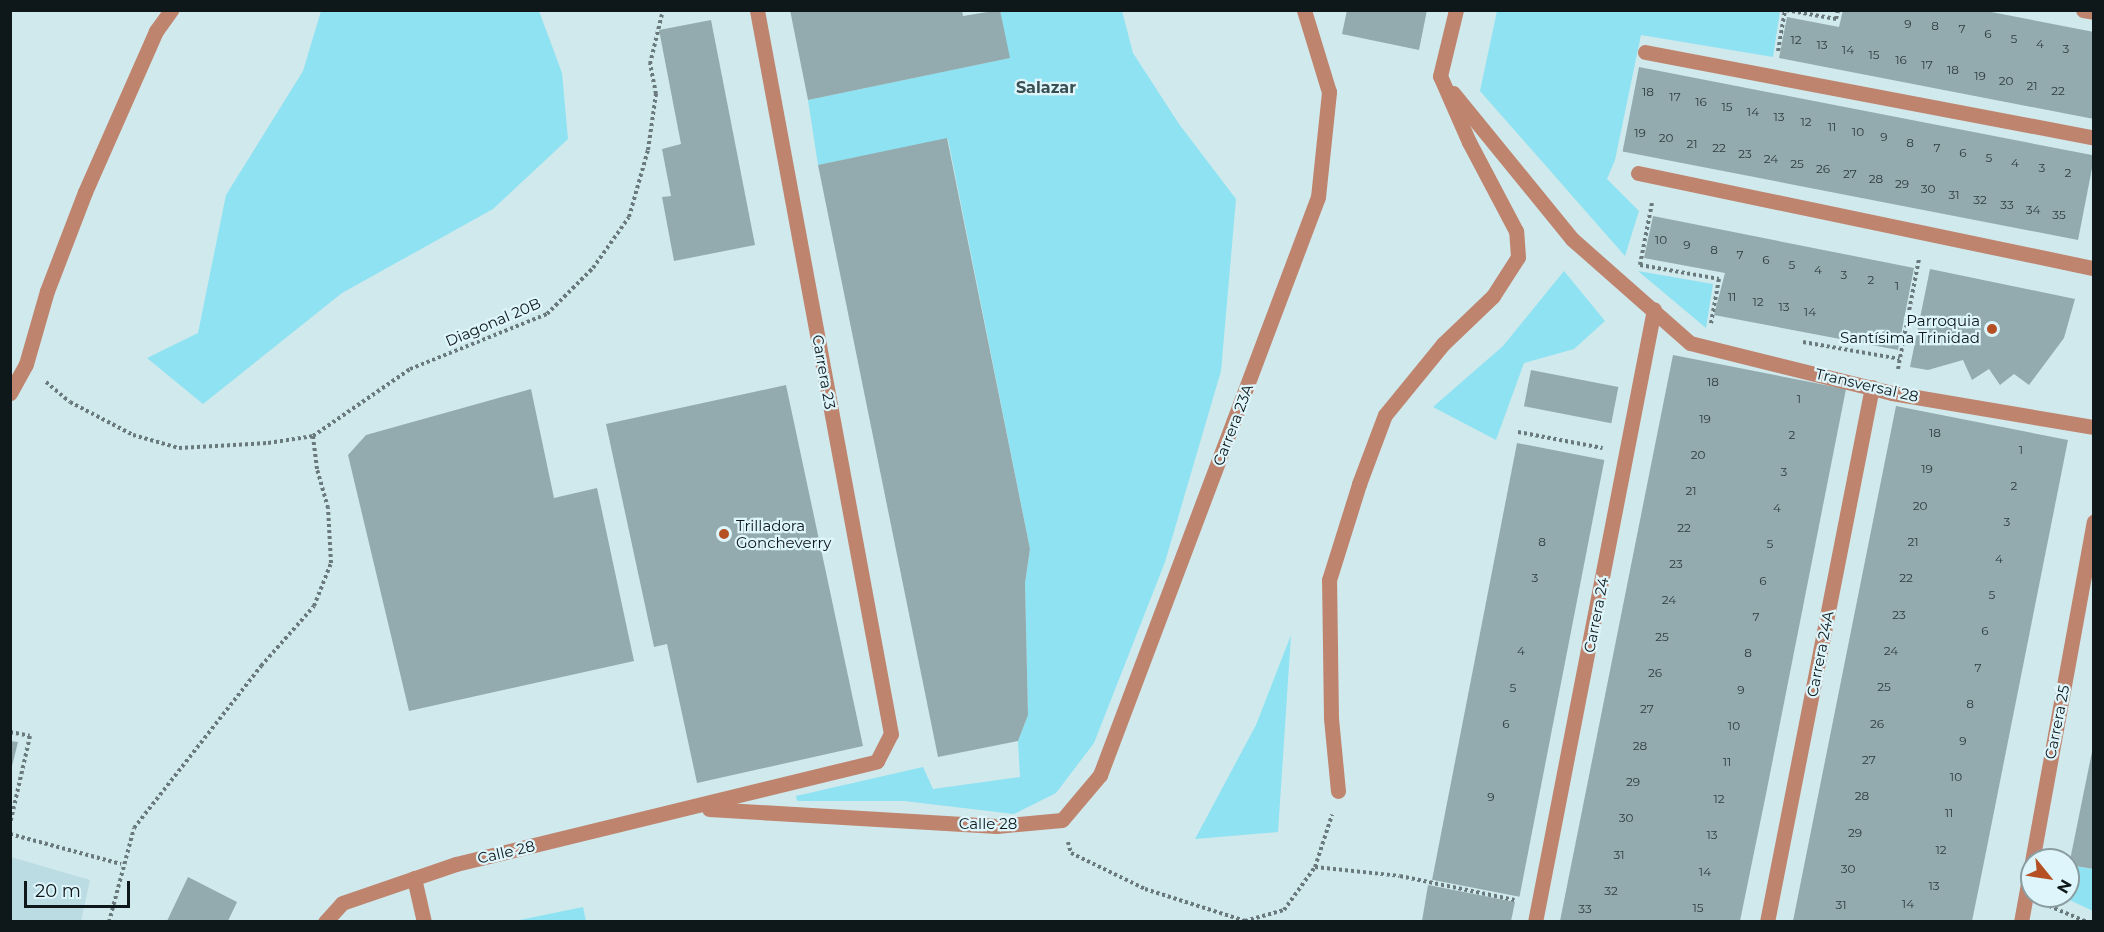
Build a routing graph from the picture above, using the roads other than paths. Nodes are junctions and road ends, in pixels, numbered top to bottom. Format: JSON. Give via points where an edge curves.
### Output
{"nodes":[{"id":1,"x":171,"y":10,"type":"edge"},
{"id":2,"x":757,"y":10,"type":"edge"},
{"id":3,"x":1304,"y":10,"type":"edge"},
{"id":4,"x":1456,"y":10,"type":"edge"},
{"id":5,"x":2083,"y":10,"type":"edge"},
{"id":6,"x":2094,"y":12,"type":"edge"},
{"id":7,"x":1645,"y":52,"type":"dead end"},
{"id":8,"x":1440,"y":76,"type":"junction"},
{"id":9,"x":2094,"y":138,"type":"edge"},
{"id":10,"x":1638,"y":173,"type":"dead end"},
{"id":11,"x":2094,"y":268,"type":"edge"},
{"id":12,"x":1654,"y":309,"type":"junction"},
{"id":13,"x":1872,"y":387,"type":"junction"},
{"id":14,"x":10,"y":393,"type":"edge"},
{"id":15,"x":2094,"y":427,"type":"edge"},
{"id":16,"x":2094,"y":522,"type":"edge"},
{"id":17,"x":891,"y":734,"type":"joint"},
{"id":18,"x":1338,"y":791,"type":"road end"},
{"id":19,"x":698,"y":808,"type":"junction"},
{"id":20,"x":1062,"y":820,"type":"joint"},
{"id":21,"x":414,"y":878,"type":"junction"},
{"id":22,"x":325,"y":921,"type":"edge"},
{"id":23,"x":424,"y":921,"type":"edge"},
{"id":24,"x":1535,"y":921,"type":"edge"},
{"id":25,"x":1767,"y":921,"type":"edge"},
{"id":26,"x":2020,"y":921,"type":"edge"}],
"edges":[{"from":1,"to":14,"type":"street","via":[[156,31],[85,192],[47,291],[26,364]]},
{"from":2,"to":17,"type":"street","name":"Carrera 23"},
{"from":3,"to":20,"type":"street","name":"Carrera 23A","via":[[1329,92],[1318,197],[1100,775]]},
{"from":4,"to":8,"type":"street"},
{"from":5,"to":6,"type":"street"},
{"from":7,"to":9,"type":"street"},
{"from":8,"to":12,"type":"street","name":"Transversal 28","via":[[1572,240]]},
{"from":8,"to":18,"type":"street","via":[[1469,142],[1516,231],[1518,257],[1493,296],[1443,344],[1385,415],[1359,484],[1329,580],[1331,718]]},
{"from":10,"to":11,"type":"street"},
{"from":12,"to":13,"type":"street","name":"Transversal 28","via":[[1690,342]]},
{"from":12,"to":24,"type":"street","name":"Carrera 24"},
{"from":13,"to":15,"type":"street","name":"Transversal 28"},
{"from":13,"to":25,"type":"street","name":"Carrera 24A"},
{"from":16,"to":26,"type":"street","name":"Carrera 25"},
{"from":17,"to":19,"type":"street","name":"Calle 28","via":[[877,761]]},
{"from":19,"to":20,"type":"street","name":"Calle 28","via":[[996,826]]},
{"from":19,"to":21,"type":"street","name":"Calle 28","via":[[456,864]]},
{"from":21,"to":22,"type":"street","name":"Calle 28","via":[[342,903]]},
{"from":21,"to":23,"type":"street"}]}
